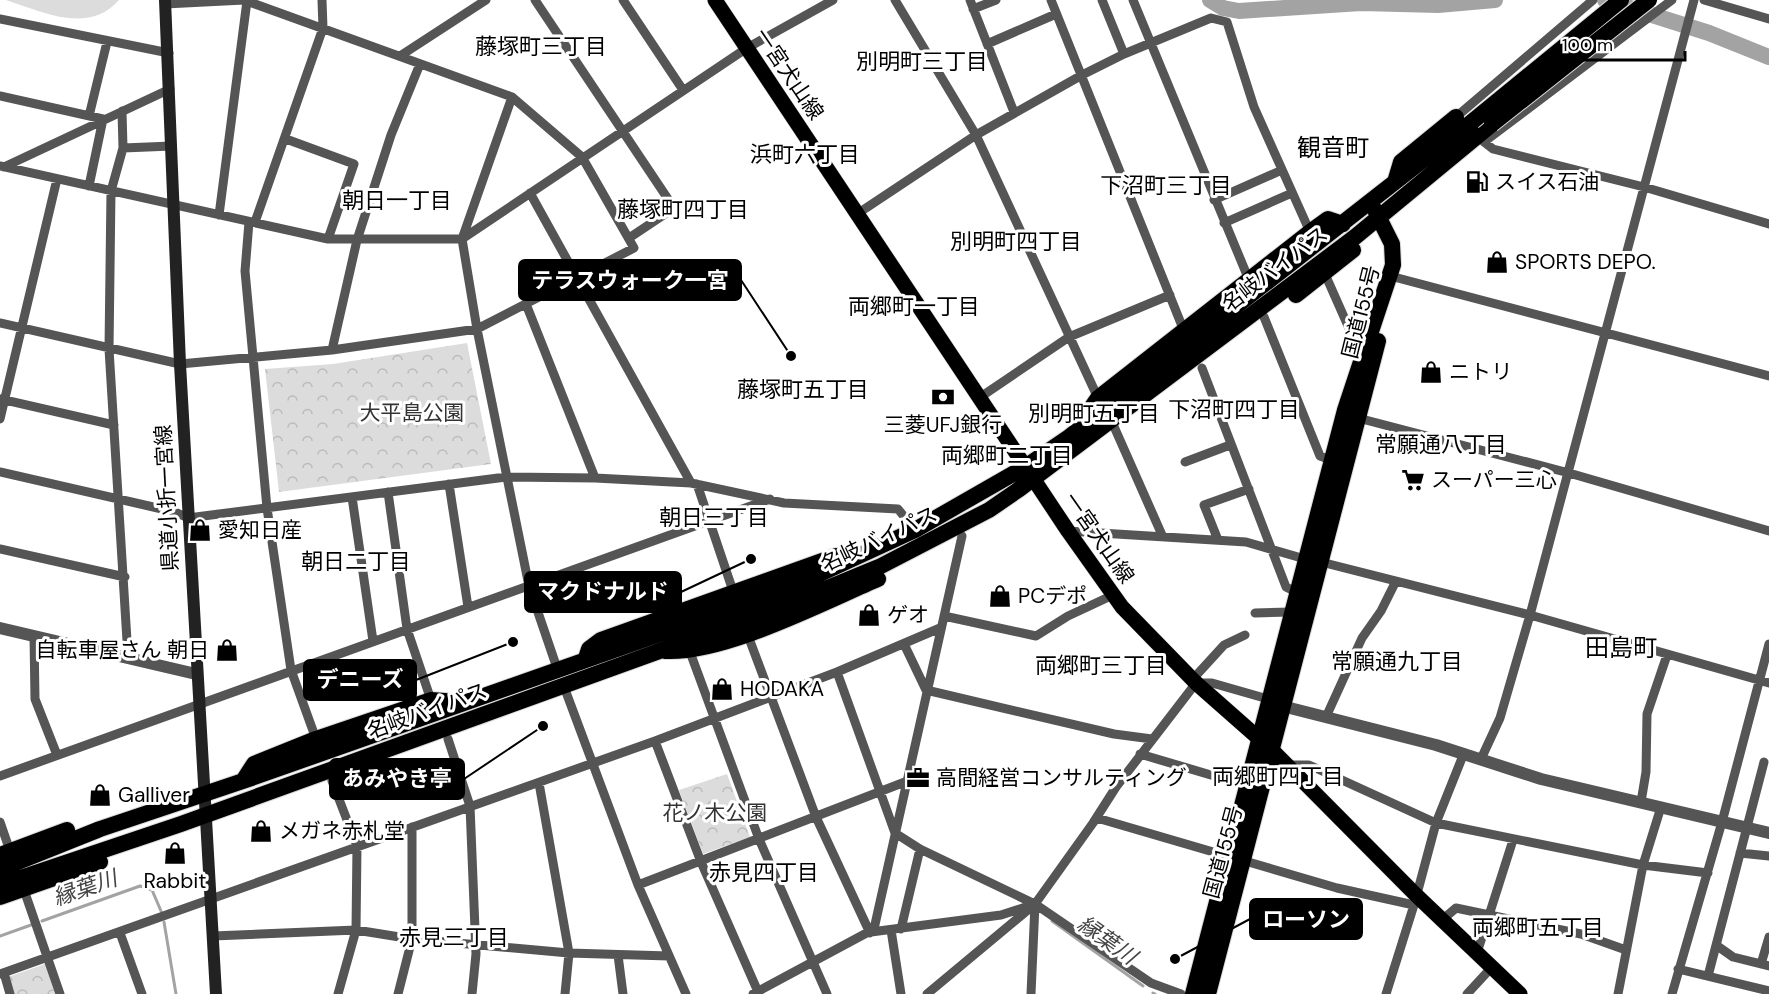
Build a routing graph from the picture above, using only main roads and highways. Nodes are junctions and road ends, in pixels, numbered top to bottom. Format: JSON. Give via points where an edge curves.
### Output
{"nodes":[{"id":1,"x":715,"y":0,"type":"edge"},
{"id":2,"x":1621,"y":0,"type":"edge"},
{"id":3,"x":165,"y":2,"type":"edge"},
{"id":4,"x":1654,"y":5,"type":"edge"},
{"id":5,"x":1456,"y":117,"type":"road end"},
{"id":6,"x":1395,"y":182,"type":"junction"},
{"id":7,"x":1371,"y":201,"type":"junction"},
{"id":8,"x":1382,"y":216,"type":"junction"},
{"id":9,"x":1343,"y":224,"type":"junction"},
{"id":10,"x":1355,"y":237,"type":"junction"},
{"id":11,"x":1116,"y":419,"type":"junction"},
{"id":12,"x":1088,"y":422,"type":"junction"},
{"id":13,"x":1029,"y":473,"type":"junction"},
{"id":14,"x":989,"y":510,"type":"junction"},
{"id":15,"x":872,"y":550,"type":"junction"},
{"id":16,"x":1313,"y":561,"type":"junction"},
{"id":17,"x":712,"y":602,"type":"junction"},
{"id":18,"x":784,"y":606,"type":"junction"},
{"id":19,"x":695,"y":622,"type":"junction"},
{"id":20,"x":771,"y":626,"type":"junction"},
{"id":21,"x":656,"y":651,"type":"junction"},
{"id":22,"x":585,"y":658,"type":"junction"},
{"id":23,"x":535,"y":695,"type":"junction"},
{"id":24,"x":463,"y":702,"type":"junction"},
{"id":25,"x":424,"y":703,"type":"junction"},
{"id":26,"x":1275,"y":703,"type":"junction"},
{"id":27,"x":397,"y":726,"type":"junction"},
{"id":28,"x":1258,"y":737,"type":"junction"},
{"id":29,"x":1272,"y":750,"type":"junction"},
{"id":30,"x":243,"y":781,"type":"junction"},
{"id":31,"x":288,"y":785,"type":"junction"},
{"id":32,"x":205,"y":793,"type":"junction"},
{"id":33,"x":206,"y":815,"type":"junction"},
{"id":34,"x":181,"y":824,"type":"junction"},
{"id":35,"x":100,"y":829,"type":"junction"},
{"id":36,"x":5,"y":853,"type":"edge"},
{"id":37,"x":57,"y":865,"type":"junction"},
{"id":38,"x":0,"y":869,"type":"edge"},
{"id":39,"x":44,"y":882,"type":"junction"},
{"id":40,"x":0,"y":885,"type":"edge"},
{"id":41,"x":0,"y":897,"type":"edge"},
{"id":42,"x":216,"y":994,"type":"edge"},
{"id":43,"x":1193,"y":994,"type":"edge"},
{"id":44,"x":1208,"y":994,"type":"edge"},
{"id":45,"x":1520,"y":994,"type":"edge"}],
"edges":[{"from":1,"to":13,"type":"main road","name":"一宮犬山線"},
{"from":2,"to":6,"type":"highway","name":"名岐バイパス","bridge":true},
{"from":3,"to":32,"type":"main road","name":"県道小折一宮線","via":[[180,364]]},
{"from":4,"to":8,"type":"highway","name":"名岐バイパス","bridge":true,"via":[[1492,124],[1476,144]]},
{"from":5,"to":6,"type":"highway","via":[[1401,162]]},
{"from":6,"to":7,"type":"highway","name":"名岐バイパス"},
{"from":7,"to":8,"type":"highway","name":"国道155号"},
{"from":7,"to":9,"type":"highway","name":"名岐バイパス"},
{"from":8,"to":10,"type":"highway","name":"名岐バイパス"},
{"from":8,"to":16,"type":"highway","name":"国道155号","via":[[1392,244],[1393,265],[1331,459]]},
{"from":8,"to":16,"type":"highway","name":"国道155号","via":[[1397,246],[1394,277],[1358,418]]},
{"from":9,"to":12,"type":"highway","name":"名岐バイパス"},
{"from":9,"to":12,"type":"highway","via":[[1328,219],[1310,232],[1098,398],[1089,411]]},
{"from":10,"to":11,"type":"highway","name":"名岐バイパス"},
{"from":10,"to":11,"type":"highway","via":[[1353,252],[1139,416]]},
{"from":11,"to":13,"type":"highway","name":"名岐バイパス"},
{"from":12,"to":13,"type":"highway","name":"名岐バイパス"},
{"from":13,"to":14,"type":"highway","name":"名岐バイパス"},
{"from":13,"to":15,"type":"highway","name":"名岐バイパス"},
{"from":13,"to":28,"type":"main road","name":"一宮犬山線","via":[[1113,594],[1194,681]]},
{"from":14,"to":18,"type":"highway","name":"名岐バイパス","via":[[879,567]]},
{"from":14,"to":20,"type":"highway","via":[[975,528],[962,536],[881,578]]},
{"from":15,"to":17,"type":"highway","via":[[842,554]]},
{"from":15,"to":19,"type":"highway","name":"名岐バイパス","via":[[787,589]]},
{"from":16,"to":26,"type":"highway","name":"国道155号"},
{"from":16,"to":26,"type":"highway","name":"国道155号","via":[[1296,592]]},
{"from":17,"to":19,"type":"highway"},
{"from":17,"to":22,"type":"highway","via":[[601,640]]},
{"from":18,"to":20,"type":"highway"},
{"from":18,"to":21,"type":"highway","name":"名岐バイパス"},
{"from":19,"to":22,"type":"highway","name":"名岐バイパス"},
{"from":20,"to":21,"type":"highway","via":[[690,652]]},
{"from":21,"to":23,"type":"highway","name":"名岐バイパス"},
{"from":22,"to":24,"type":"highway","name":"名岐バイパス"},
{"from":23,"to":31,"type":"highway","name":"名岐バイパス"},
{"from":23,"to":31,"type":"highway","via":[[520,711],[448,739],[332,781]]},
{"from":24,"to":25,"type":"highway"},
{"from":24,"to":27,"type":"highway","name":"名岐バイパス"},
{"from":25,"to":27,"type":"highway"},
{"from":25,"to":30,"type":"highway","via":[[254,764]]},
{"from":26,"to":28,"type":"highway","name":"国道155号"},
{"from":26,"to":29,"type":"highway","name":"国道155号"},
{"from":27,"to":30,"type":"highway","name":"名岐バイパス"},
{"from":28,"to":29,"type":"main road","name":"一宮犬山線"},
{"from":28,"to":43,"type":"highway","name":"国道155号"},
{"from":29,"to":44,"type":"highway","name":"国道155号"},
{"from":29,"to":45,"type":"main road","name":"一宮犬山線","via":[[1415,900],[1443,920]]},
{"from":30,"to":32,"type":"highway","name":"名岐バイパス"},
{"from":31,"to":33,"type":"highway","name":"名岐バイパス"},
{"from":32,"to":33,"type":"main road","name":"県道小折一宮線"},
{"from":32,"to":35,"type":"highway","name":"名岐バイパス"},
{"from":33,"to":34,"type":"highway","name":"名岐バイパス"},
{"from":33,"to":42,"type":"main road","name":"県道小折一宮線"},
{"from":34,"to":37,"type":"highway","name":"名岐バイパス"},
{"from":34,"to":39,"type":"highway","via":[[167,837]]},
{"from":35,"to":36,"type":"highway","via":[[72,829]]},
{"from":35,"to":38,"type":"highway","name":"名岐バイパス"},
{"from":37,"to":39,"type":"highway"},
{"from":37,"to":40,"type":"highway","name":"名岐バイパス"},
{"from":39,"to":41,"type":"highway"}]}
